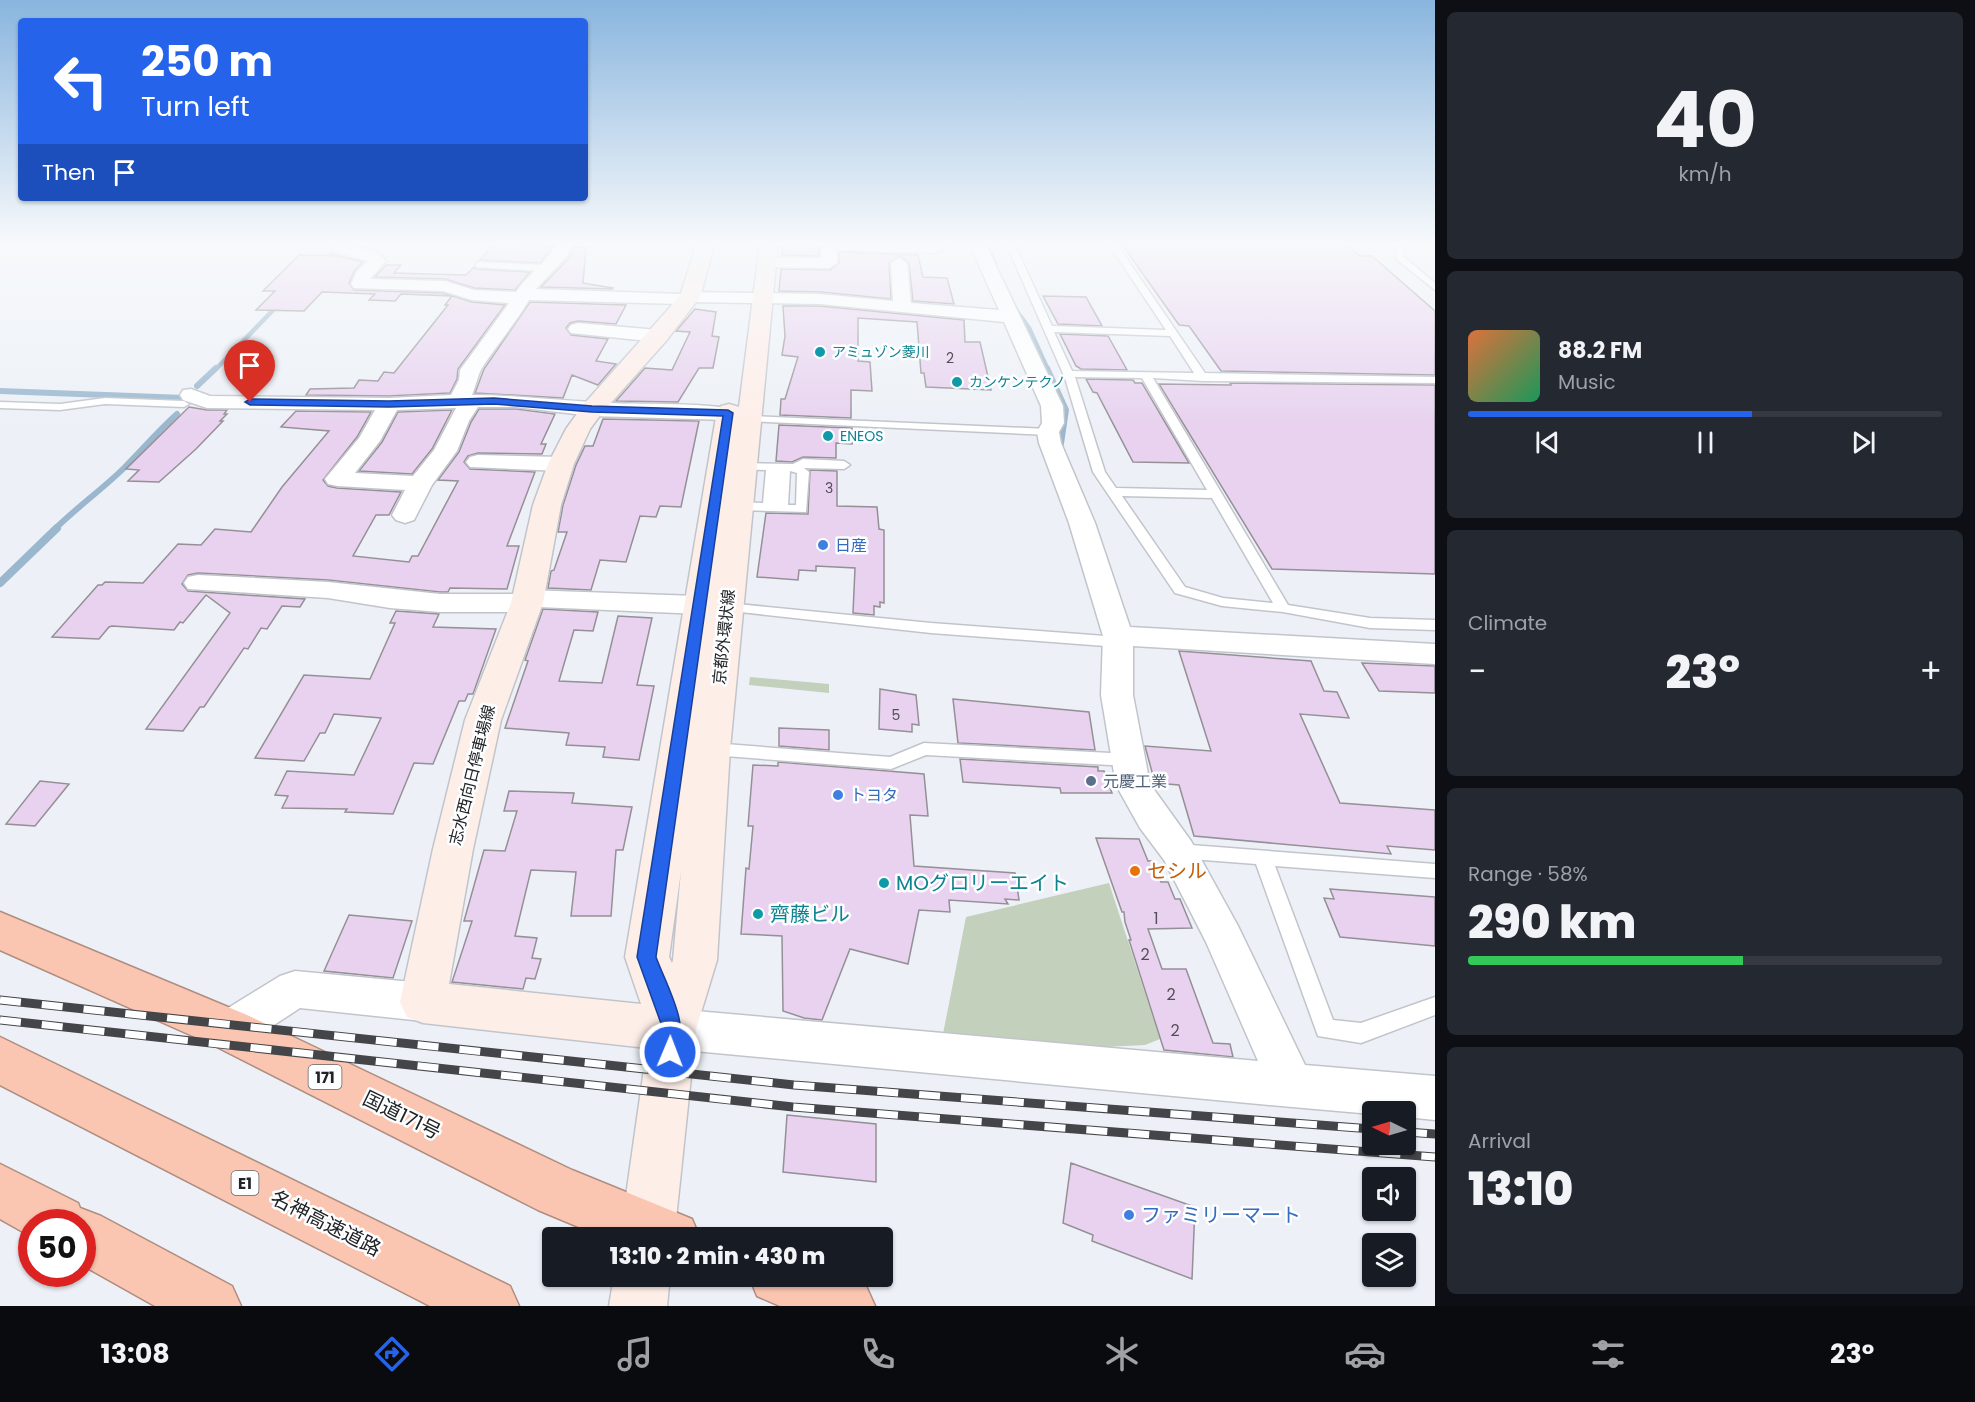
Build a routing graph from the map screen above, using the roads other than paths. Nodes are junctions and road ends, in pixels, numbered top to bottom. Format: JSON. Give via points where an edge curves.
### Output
{"nodes":[{"id":1,"x":517,"y":304,"type":"edge"},
{"id":2,"x":684,"y":304,"type":"edge"},
{"id":3,"x":753,"y":304,"type":"edge"},
{"id":4,"x":878,"y":304,"type":"edge"},
{"id":5,"x":1005,"y":304,"type":"edge"},
{"id":6,"x":1037,"y":304,"type":"edge"},
{"id":7,"x":1153,"y":304,"type":"edge"},
{"id":8,"x":902,"y":306,"type":"joint"},
{"id":9,"x":1010,"y":316,"type":"junction"},
{"id":10,"x":578,"y":329,"type":"dead end"},
{"id":11,"x":1048,"y":329,"type":"junction"},
{"id":12,"x":1173,"y":333,"type":"junction"},
{"id":13,"x":651,"y":343,"type":"junction"},
{"id":14,"x":603,"y":347,"type":"dead end"},
{"id":15,"x":1068,"y":374,"type":"junction"},
{"id":16,"x":1146,"y":376,"type":"junction"},
{"id":17,"x":1203,"y":378,"type":"junction"},
{"id":18,"x":1435,"y":380,"type":"edge"},
{"id":19,"x":188,"y":399,"type":"joint"},
{"id":20,"x":464,"y":401,"type":"junction"},
{"id":21,"x":389,"y":404,"type":"junction"},
{"id":22,"x":0,"y":405,"type":"edge"},
{"id":23,"x":592,"y":409,"type":"junction"},
{"id":24,"x":739,"y":416,"type":"junction"},
{"id":25,"x":1048,"y":432,"type":"junction"},
{"id":26,"x":478,"y":462,"type":"dead end"},
{"id":27,"x":561,"y":464,"type":"junction"},
{"id":28,"x":780,"y":468,"type":"junction"},
{"id":29,"x":844,"y":470,"type":"dead end"},
{"id":30,"x":420,"y":484,"type":"junction"},
{"id":31,"x":1113,"y":492,"type":"junction"},
{"id":32,"x":1215,"y":494,"type":"junction"},
{"id":33,"x":763,"y":508,"type":"junction"},
{"id":34,"x":405,"y":515,"type":"dead end"},
{"id":35,"x":198,"y":583,"type":"dead end"},
{"id":36,"x":528,"y":600,"type":"junction"},
{"id":37,"x":713,"y":606,"type":"junction"},
{"id":38,"x":1283,"y":608,"type":"junction"},
{"id":39,"x":1435,"y":625,"type":"edge"},
{"id":40,"x":1118,"y":639,"type":"junction"},
{"id":41,"x":1435,"y":654,"type":"edge"},
{"id":42,"x":712,"y":749,"type":"junction"},
{"id":43,"x":1129,"y":760,"type":"junction"},
{"id":44,"x":1178,"y":851,"type":"junction"},
{"id":45,"x":1263,"y":858,"type":"junction"},
{"id":46,"x":1435,"y":871,"type":"edge"},
{"id":47,"x":0,"y":930,"type":"edge"},
{"id":48,"x":423,"y":1002,"type":"junction"},
{"id":49,"x":1435,"y":1006,"type":"edge"},
{"id":50,"x":673,"y":1029,"type":"junction"},
{"id":51,"x":230,"y":1030,"type":"junction"},
{"id":52,"x":0,"y":1060,"type":"edge"},
{"id":53,"x":1292,"y":1086,"type":"junction"},
{"id":54,"x":1435,"y":1098,"type":"edge"},
{"id":55,"x":0,"y":1190,"type":"edge"},
{"id":56,"x":35,"y":1209,"type":"edge"},
{"id":57,"x":618,"y":1227,"type":"edge"},
{"id":58,"x":654,"y":1227,"type":"edge"},
{"id":59,"x":96,"y":1243,"type":"edge"},
{"id":60,"x":642,"y":1287,"type":"edge"},
{"id":61,"x":802,"y":1287,"type":"edge"},
{"id":62,"x":212,"y":1306,"type":"edge"},
{"id":63,"x":490,"y":1306,"type":"edge"},
{"id":64,"x":638,"y":1306,"type":"edge"},
{"id":65,"x":846,"y":1306,"type":"edge"}],
"edges":[{"from":1,"to":20,"type":"street","via":[[470,370]]},
{"from":2,"to":13,"type":"street","name":"志水西向日停車場線"},
{"from":3,"to":24,"type":"street","name":"京都外環状線"},
{"from":4,"to":8,"type":"street"},
{"from":5,"to":9,"type":"street"},
{"from":6,"to":11,"type":"lane"},
{"from":7,"to":12,"type":"lane"},
{"from":8,"to":9,"type":"street"},
{"from":9,"to":25,"type":"street","via":[[1052,406],[1053,423]]},
{"from":10,"to":13,"type":"street"},
{"from":11,"to":12,"type":"lane"},
{"from":11,"to":15,"type":"lane"},
{"from":12,"to":17,"type":"lane"},
{"from":13,"to":14,"type":"street"},
{"from":13,"to":23,"type":"street","name":"志水西向日停車場線"},
{"from":15,"to":16,"type":"lane"},
{"from":15,"to":31,"type":"lane","via":[[1099,472]]},
{"from":16,"to":17,"type":"lane"},
{"from":16,"to":32,"type":"lane"},
{"from":17,"to":18,"type":"lane","via":[[1262,375]]},
{"from":19,"to":21,"type":"street"},
{"from":19,"to":22,"type":"lane","via":[[105,401],[60,407]]},
{"from":20,"to":21,"type":"street"},
{"from":20,"to":23,"type":"street"},
{"from":20,"to":30,"type":"street","via":[[445,451]]},
{"from":21,"to":30,"type":"street","via":[[369,441],[337,479]]},
{"from":23,"to":24,"type":"street"},
{"from":23,"to":27,"type":"street","name":"志水西向日停車場線"},
{"from":24,"to":25,"type":"lane"},
{"from":24,"to":28,"type":"street","name":"京都外環状線"},
{"from":24,"to":37,"type":"street","name":"京都外環状線"},
{"from":25,"to":40,"type":"street","via":[[1082,523]]},
{"from":26,"to":27,"type":"street"},
{"from":27,"to":36,"type":"street","name":"志水西向日停車場線","via":[[547,505]]},
{"from":28,"to":29,"type":"lane"},
{"from":28,"to":33,"type":"street","name":"京都外環状線"},
{"from":28,"to":33,"type":"lane"},
{"from":28,"to":33,"type":"lane","via":[[802,509]]},
{"from":30,"to":34,"type":"street"},
{"from":31,"to":32,"type":"lane"},
{"from":31,"to":38,"type":"lane","via":[[1180,590],[1222,602]]},
{"from":32,"to":38,"type":"lane"},
{"from":33,"to":37,"type":"street","name":"京都外環状線"},
{"from":35,"to":36,"type":"street","via":[[328,590],[440,603]]},
{"from":36,"to":37,"type":"street"},
{"from":36,"to":48,"type":"street","name":"志水西向日停車場線","via":[[483,720]]},
{"from":37,"to":40,"type":"lane","via":[[931,628]]},
{"from":37,"to":42,"type":"street","name":"京都外環状線"},
{"from":37,"to":50,"type":"street","name":"京都外環状線","via":[[647,957]]},
{"from":38,"to":39,"type":"lane","via":[[1370,623]]},
{"from":40,"to":41,"type":"street"},
{"from":40,"to":43,"type":"street","via":[[1117,695]]},
{"from":42,"to":43,"type":"lane","via":[[891,763],[924,748]]},
{"from":42,"to":50,"type":"street","name":"京都外環状線","via":[[695,960]]},
{"from":43,"to":44,"type":"street","via":[[1133,785]]},
{"from":44,"to":45,"type":"lane"},
{"from":44,"to":53,"type":"street","via":[[1224,938]]},
{"from":45,"to":46,"type":"lane"},
{"from":45,"to":49,"type":"lane","via":[[1326,1029],[1361,1033]]},
{"from":47,"to":51,"type":"highway","name":"国道171号","number":"171"},
{"from":48,"to":50,"type":"street"},
{"from":48,"to":51,"type":"street","via":[[295,989]]},
{"from":50,"to":53,"type":"street"},
{"from":50,"to":58,"type":"street","name":"京都外環状線"},
{"from":51,"to":57,"type":"highway","name":"国道171号","number":"171"},
{"from":52,"to":63,"type":"highway","name":"名神高速道路","number":"E1"},
{"from":53,"to":54,"type":"street"},
{"from":55,"to":56,"type":"highway"},
{"from":59,"to":62,"type":"highway"},
{"from":60,"to":64,"type":"street","name":"京都外環状線"},
{"from":61,"to":65,"type":"highway"}]}
